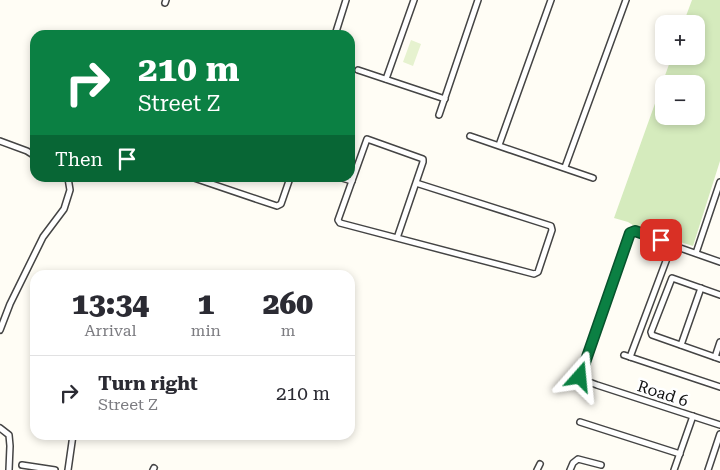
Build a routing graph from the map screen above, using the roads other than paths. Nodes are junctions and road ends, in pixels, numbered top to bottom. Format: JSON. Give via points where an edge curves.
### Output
{"nodes":[{"id":1,"x":346,"y":0,"type":"edge"},
{"id":2,"x":414,"y":0,"type":"edge"},
{"id":3,"x":478,"y":0,"type":"edge"},
{"id":4,"x":551,"y":0,"type":"edge"},
{"id":5,"x":626,"y":0,"type":"edge"},
{"id":6,"x":337,"y":30,"type":"edge"},
{"id":7,"x":358,"y":70,"type":"dead end"},
{"id":8,"x":386,"y":79,"type":"junction"},
{"id":9,"x":445,"y":99,"type":"junction"},
{"id":10,"x":439,"y":115,"type":"dead end"},
{"id":11,"x":470,"y":136,"type":"dead end"},
{"id":12,"x":0,"y":142,"type":"edge"},
{"id":13,"x":499,"y":145,"type":"junction"},
{"id":14,"x":30,"y":153,"type":"edge"},
{"id":15,"x":565,"y":167,"type":"junction"},
{"id":16,"x":355,"y":172,"type":"edge"},
{"id":17,"x":593,"y":178,"type":"dead end"},
{"id":18,"x":69,"y":182,"type":"edge"},
{"id":19,"x":206,"y":182,"type":"edge"},
{"id":20,"x":289,"y":182,"type":"edge"},
{"id":21,"x":352,"y":182,"type":"edge"},
{"id":22,"x":720,"y":182,"type":"edge"},
{"id":23,"x":416,"y":183,"type":"junction"},
{"id":24,"x":397,"y":238,"type":"junction"},
{"id":25,"x":672,"y":245,"type":"junction"},
{"id":26,"x":696,"y":253,"type":"junction"},
{"id":27,"x":720,"y":260,"type":"edge"},
{"id":28,"x":701,"y":288,"type":"junction"},
{"id":29,"x":720,"y":295,"type":"edge"},
{"id":30,"x":0,"y":330,"type":"edge"},
{"id":31,"x":720,"y":342,"type":"edge"},
{"id":32,"x":681,"y":345,"type":"junction"},
{"id":33,"x":624,"y":355,"type":"dead end"},
{"id":34,"x":630,"y":357,"type":"junction"},
{"id":35,"x":717,"y":358,"type":"edge"},
{"id":36,"x":720,"y":387,"type":"edge"},
{"id":37,"x":693,"y":416,"type":"junction"},
{"id":38,"x":580,"y":422,"type":"dead end"},
{"id":39,"x":720,"y":425,"type":"edge"},
{"id":40,"x":0,"y":428,"type":"edge"},
{"id":41,"x":720,"y":434,"type":"edge"},
{"id":42,"x":72,"y":440,"type":"edge"},
{"id":43,"x":680,"y":454,"type":"junction"},
{"id":44,"x":22,"y":464,"type":"dead end"},
{"id":45,"x":540,"y":464,"type":"dead end"},
{"id":46,"x":601,"y":465,"type":"dead end"},
{"id":47,"x":9,"y":470,"type":"edge"},
{"id":48,"x":55,"y":470,"type":"edge"},
{"id":49,"x":68,"y":470,"type":"edge"},
{"id":50,"x":537,"y":470,"type":"edge"},
{"id":51,"x":570,"y":470,"type":"edge"},
{"id":52,"x":674,"y":470,"type":"edge"},
{"id":53,"x":708,"y":470,"type":"edge"}],
"edges":[{"from":1,"to":6,"type":"street"},
{"from":2,"to":8,"type":"street"},
{"from":3,"to":9,"type":"street"},
{"from":4,"to":13,"type":"street"},
{"from":5,"to":15,"type":"street"},
{"from":7,"to":8,"type":"street"},
{"from":8,"to":9,"type":"street"},
{"from":9,"to":10,"type":"street"},
{"from":11,"to":13,"type":"street"},
{"from":12,"to":14,"type":"street"},
{"from":13,"to":15,"type":"street"},
{"from":15,"to":17,"type":"street"},
{"from":16,"to":23,"type":"street","via":[[369,139],[423,159]]},
{"from":18,"to":30,"type":"street","via":[[70,190],[64,209],[43,237]]},
{"from":19,"to":20,"type":"street","via":[[277,206],[281,204]]},
{"from":21,"to":24,"type":"street","via":[[338,221]]},
{"from":22,"to":26,"type":"street"},
{"from":23,"to":24,"type":"street"},
{"from":23,"to":24,"type":"street","via":[[551,226],[538,272],[534,274]]},
{"from":25,"to":26,"type":"street"},
{"from":25,"to":34,"type":"street"},
{"from":25,"to":37,"type":"street","name":"Road 6","via":[[632,231],[580,376],[597,385]]},
{"from":26,"to":27,"type":"street"},
{"from":28,"to":29,"type":"street"},
{"from":28,"to":32,"type":"street"},
{"from":28,"to":32,"type":"street","via":[[672,278],[650,332]]},
{"from":31,"to":35,"type":"street"},
{"from":32,"to":35,"type":"street"},
{"from":33,"to":34,"type":"street"},
{"from":34,"to":36,"type":"street"},
{"from":37,"to":39,"type":"street","name":"Road 6"},
{"from":37,"to":43,"type":"street"},
{"from":38,"to":43,"type":"street"},
{"from":40,"to":47,"type":"street","via":[[9,435]]},
{"from":41,"to":53,"type":"street"},
{"from":42,"to":49,"type":"street"},
{"from":43,"to":52,"type":"street"},
{"from":44,"to":48,"type":"street"},
{"from":45,"to":50,"type":"street"},
{"from":46,"to":51,"type":"street","via":[[578,459]]}]}
